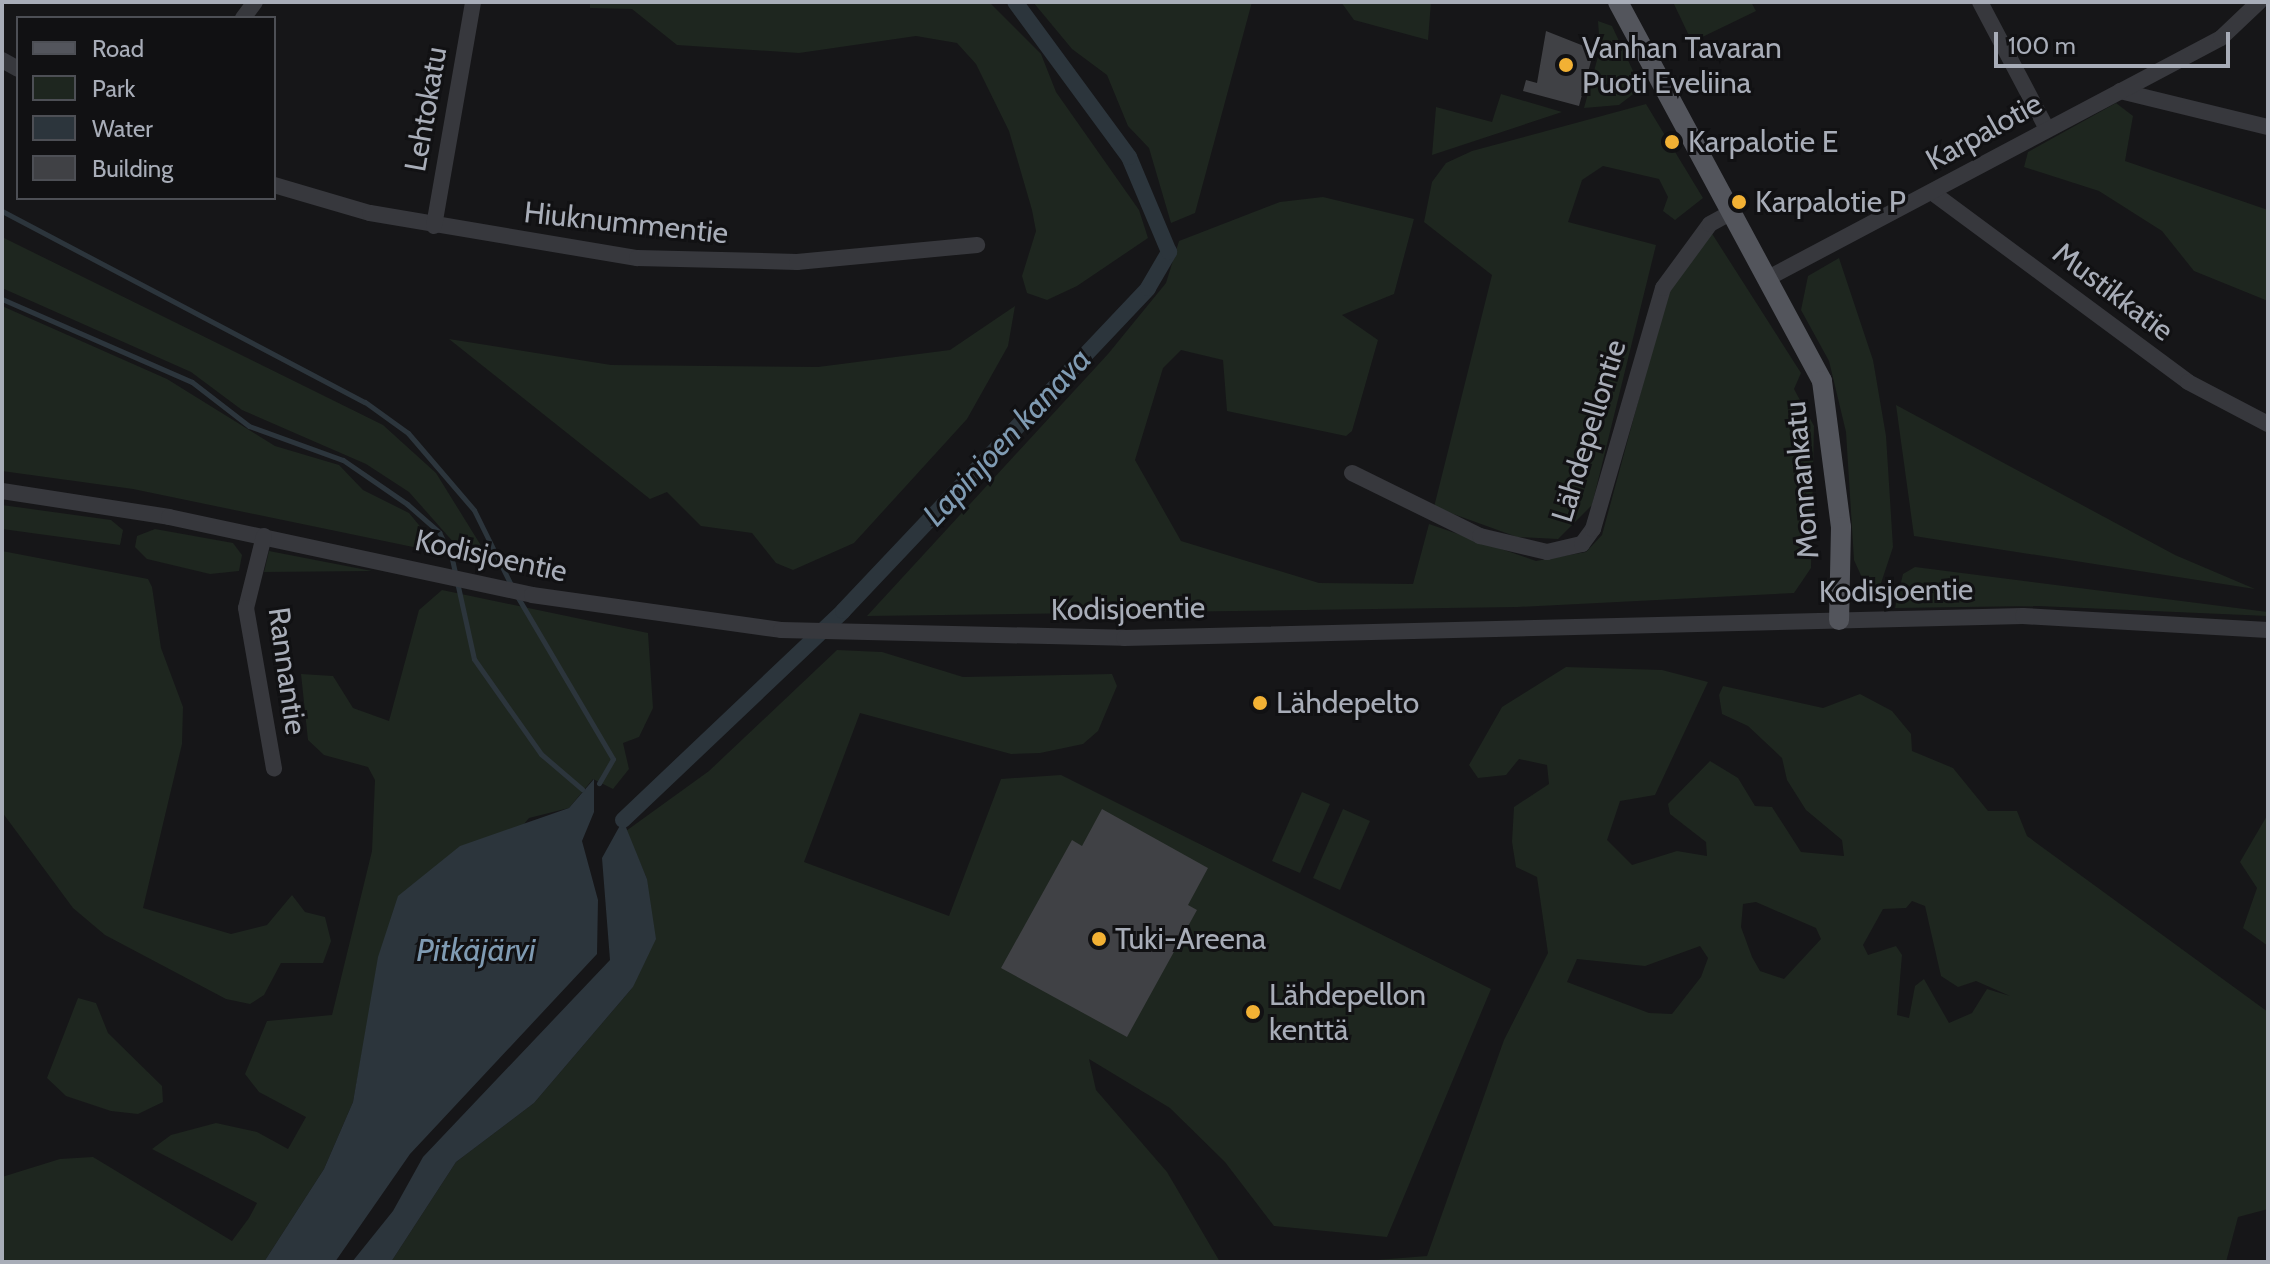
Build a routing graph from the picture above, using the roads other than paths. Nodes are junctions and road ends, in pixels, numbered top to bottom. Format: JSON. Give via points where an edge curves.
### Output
{"nodes":[{"id":1,"x":473,"y":2,"type":"edge"},
{"id":2,"x":1618,"y":2,"type":"edge"},
{"id":3,"x":1980,"y":2,"type":"edge"},
{"id":4,"x":2259,"y":2,"type":"edge"},
{"id":5,"x":2120,"y":91,"type":"junction"},
{"id":6,"x":2268,"y":127,"type":"edge"},
{"id":7,"x":2047,"y":129,"type":"junction"},
{"id":8,"x":276,"y":186,"type":"edge"},
{"id":9,"x":1933,"y":193,"type":"junction"},
{"id":10,"x":1732,"y":212,"type":"junction"},
{"id":11,"x":434,"y":226,"type":"junction"},
{"id":12,"x":977,"y":245,"type":"dead end"},
{"id":13,"x":1770,"y":277,"type":"junction"},
{"id":14,"x":2268,"y":424,"type":"edge"},
{"id":15,"x":1352,"y":473,"type":"dead end"},
{"id":16,"x":2,"y":491,"type":"edge"},
{"id":17,"x":264,"y":536,"type":"junction"},
{"id":18,"x":1839,"y":620,"type":"junction"},
{"id":19,"x":2268,"y":630,"type":"edge"},
{"id":20,"x":274,"y":769,"type":"dead end"}],
"edges":[{"from":1,"to":11,"type":"street","name":"Lehtokatu"},
{"from":2,"to":10,"type":"main road","name":"Monnankatu"},
{"from":3,"to":7,"type":"street"},
{"from":4,"to":5,"type":"street","name":"Karpalotie","via":[[2221,38]]},
{"from":5,"to":6,"type":"street"},
{"from":5,"to":7,"type":"street","name":"Karpalotie"},
{"from":7,"to":9,"type":"street","name":"Karpalotie"},
{"from":8,"to":11,"type":"street","name":"Hiuknummentie"},
{"from":9,"to":13,"type":"street","name":"Karpalotie"},
{"from":9,"to":14,"type":"street","name":"Mustikkatie","via":[[2188,382]]},
{"from":10,"to":13,"type":"main road","name":"Monnankatu"},
{"from":10,"to":15,"type":"street","name":"Lähdepellontie","via":[[1710,224],[1663,288],[1593,529],[1582,544],[1547,552],[1480,536]]},
{"from":11,"to":12,"type":"street","name":"Hiuknummentie","via":[[581,252],[689,262],[842,260]]},
{"from":13,"to":18,"type":"main road","name":"Monnankatu","via":[[1809,349],[1832,418]]},
{"from":16,"to":17,"type":"street","name":"Kodisjoentie"},
{"from":17,"to":18,"type":"street","name":"Kodisjoentie","via":[[532,595],[781,630],[1124,638]]},
{"from":17,"to":20,"type":"street","name":"Rannantie","via":[[246,608]]},
{"from":18,"to":19,"type":"street","name":"Kodisjoentie","via":[[2052,617]]}]}
